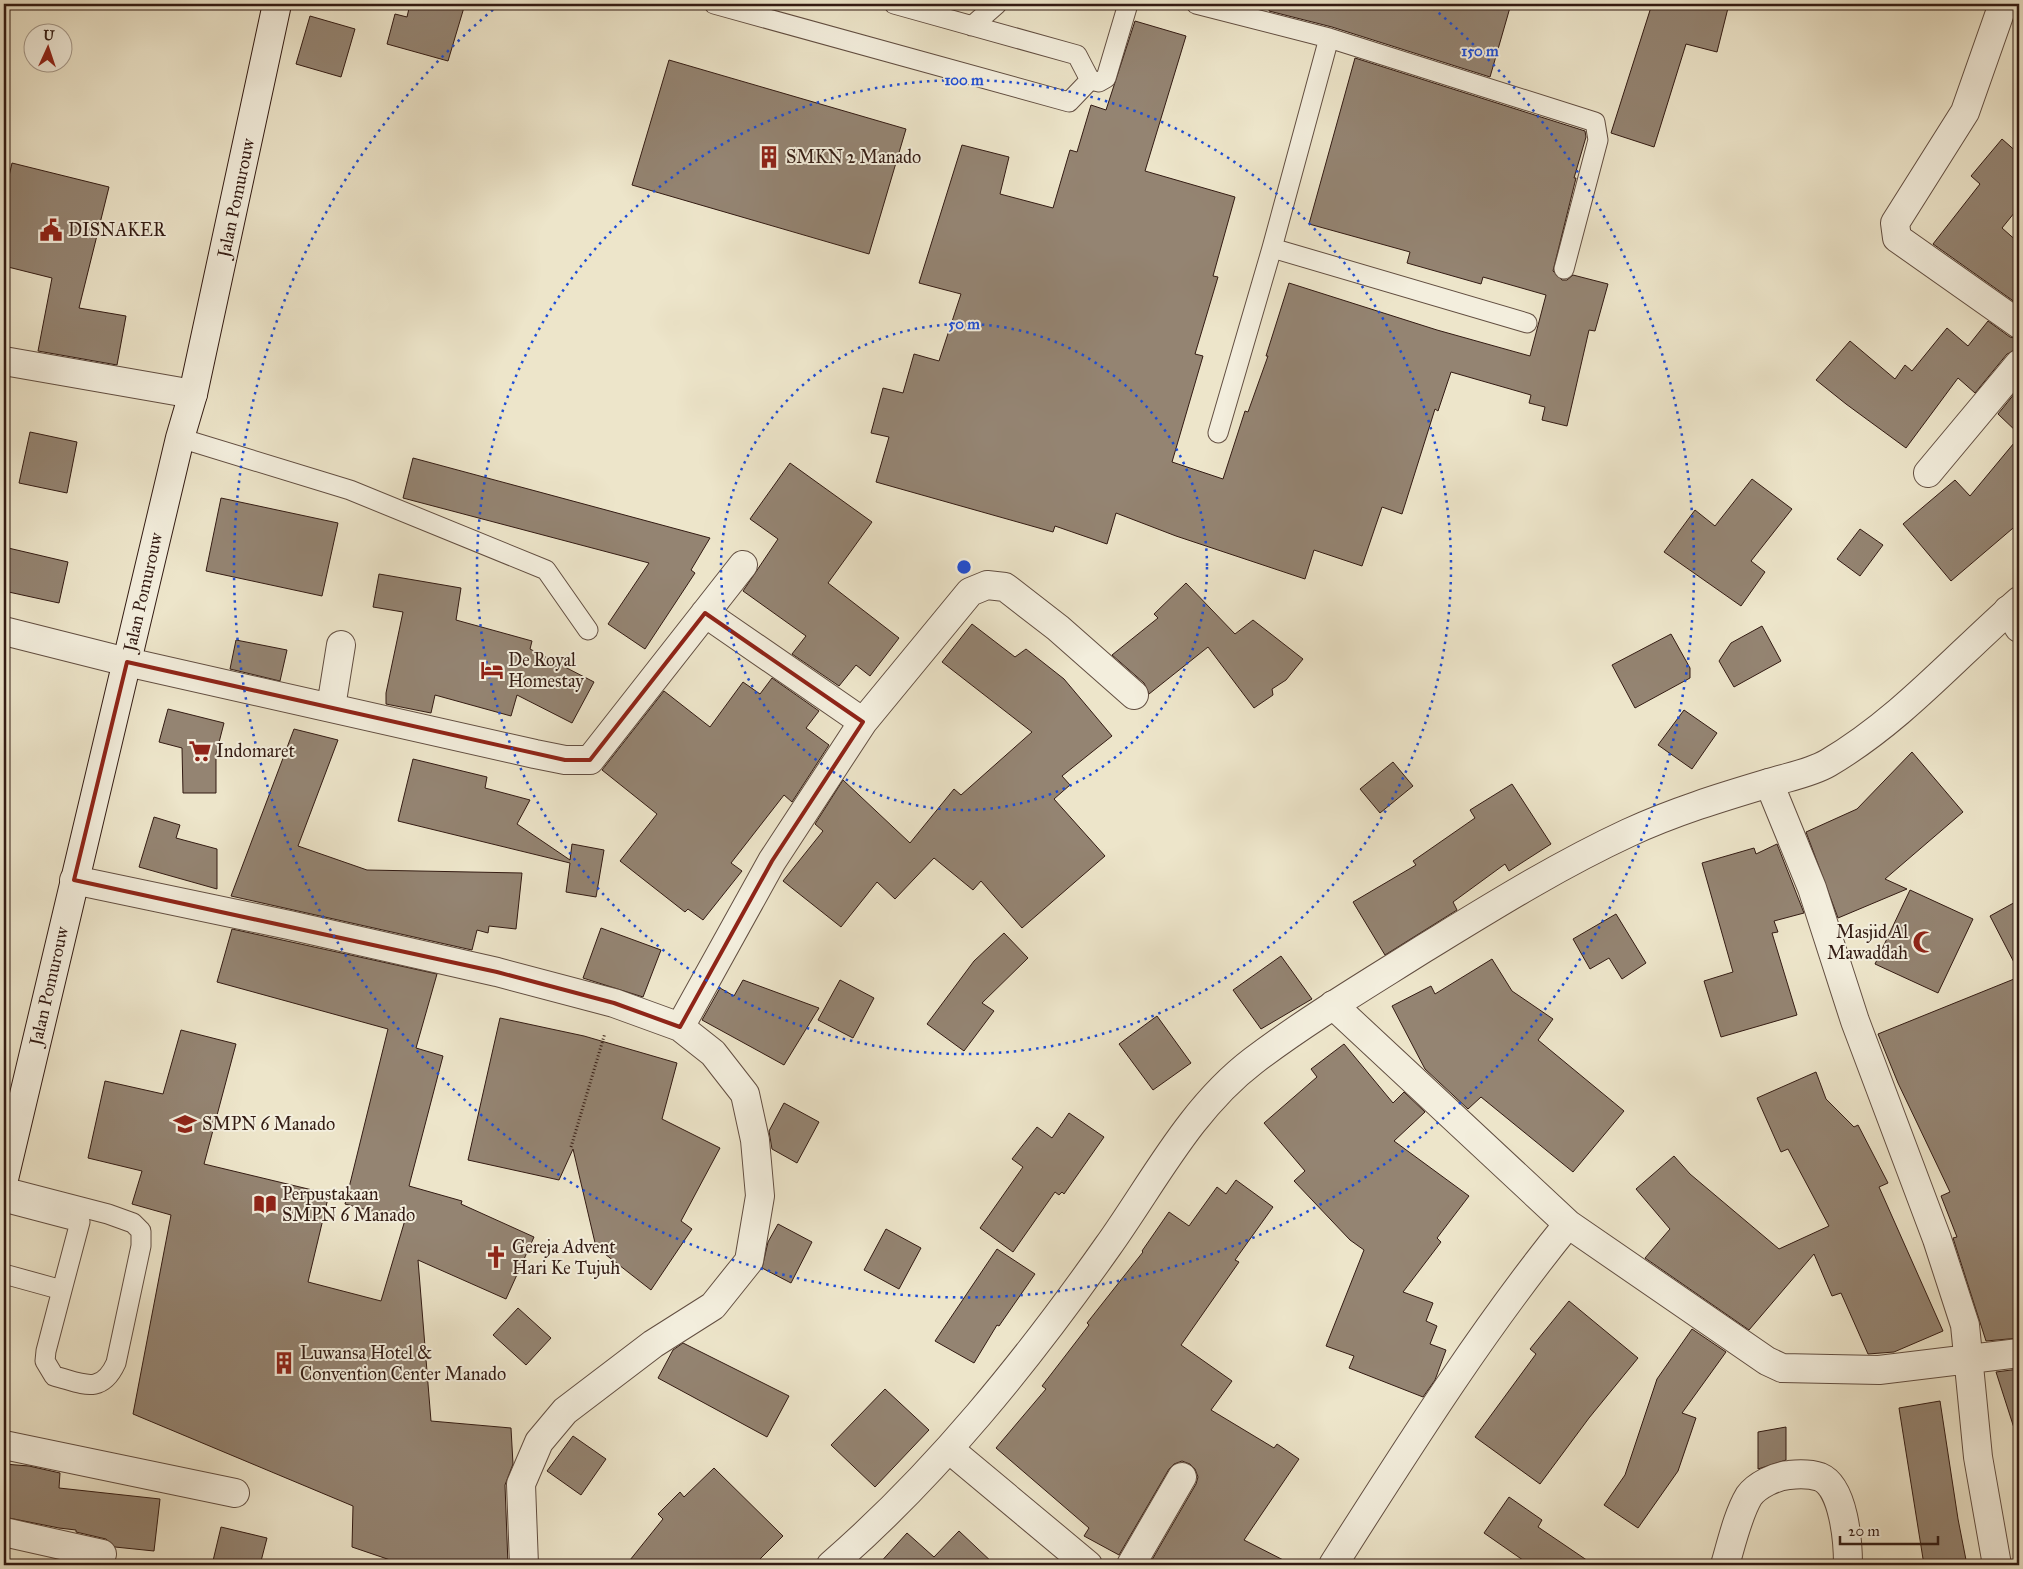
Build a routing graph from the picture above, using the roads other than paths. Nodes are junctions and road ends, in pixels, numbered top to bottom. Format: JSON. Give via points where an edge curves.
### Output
{"nodes":[{"id":1,"x":277,"y":4,"type":"edge"},
{"id":2,"x":714,"y":4,"type":"edge"},
{"id":3,"x":894,"y":4,"type":"edge"},
{"id":4,"x":997,"y":4,"type":"edge"},
{"id":5,"x":1128,"y":4,"type":"edge"},
{"id":6,"x":1196,"y":4,"type":"edge"},
{"id":7,"x":2003,"y":4,"type":"edge"},
{"id":8,"x":972,"y":26,"type":"junction"},
{"id":9,"x":1329,"y":38,"type":"junction"},
{"id":10,"x":1090,"y":80,"type":"junction"},
{"id":11,"x":1272,"y":248,"type":"junction"},
{"id":12,"x":1564,"y":269,"type":"dead end"},
{"id":13,"x":1527,"y":322,"type":"dead end"},
{"id":14,"x":2019,"y":324,"type":"edge"},
{"id":15,"x":4,"y":361,"type":"edge"},
{"id":16,"x":2019,"y":364,"type":"edge"},
{"id":17,"x":193,"y":394,"type":"junction"},
{"id":18,"x":1218,"y":434,"type":"dead end"},
{"id":19,"x":180,"y":438,"type":"junction"},
{"id":20,"x":1928,"y":473,"type":"dead end"},
{"id":21,"x":742,"y":565,"type":"dead end"},
{"id":22,"x":705,"y":612,"type":"junction"},
{"id":23,"x":2016,"y":613,"type":"edge"},
{"id":24,"x":588,"y":630,"type":"dead end"},
{"id":25,"x":4,"y":631,"type":"edge"},
{"id":26,"x":341,"y":645,"type":"dead end"},
{"id":27,"x":127,"y":662,"type":"junction"},
{"id":28,"x":1134,"y":695,"type":"dead end"},
{"id":29,"x":331,"y":707,"type":"junction"},
{"id":30,"x":863,"y":722,"type":"junction"},
{"id":31,"x":1769,"y":782,"type":"junction"},
{"id":32,"x":74,"y":880,"type":"junction"},
{"id":33,"x":1334,"y":1005,"type":"junction"},
{"id":34,"x":680,"y":1027,"type":"junction"},
{"id":35,"x":4,"y":1179,"type":"edge"},
{"id":36,"x":4,"y":1187,"type":"edge"},
{"id":37,"x":4,"y":1202,"type":"edge"},
{"id":38,"x":1557,"y":1215,"type":"junction"},
{"id":39,"x":4,"y":1274,"type":"edge"},
{"id":40,"x":62,"y":1290,"type":"junction"},
{"id":41,"x":2019,"y":1353,"type":"edge"},
{"id":42,"x":1967,"y":1360,"type":"junction"},
{"id":43,"x":4,"y":1445,"type":"edge"},
{"id":44,"x":950,"y":1449,"type":"junction"},
{"id":45,"x":1182,"y":1477,"type":"dead end"},
{"id":46,"x":235,"y":1493,"type":"dead end"},
{"id":47,"x":4,"y":1532,"type":"edge"},
{"id":48,"x":102,"y":1554,"type":"dead end"},
{"id":49,"x":524,"y":1565,"type":"edge"},
{"id":50,"x":831,"y":1565,"type":"edge"},
{"id":51,"x":1088,"y":1565,"type":"edge"},
{"id":52,"x":1131,"y":1565,"type":"edge"},
{"id":53,"x":1334,"y":1565,"type":"edge"},
{"id":54,"x":1725,"y":1565,"type":"edge"},
{"id":55,"x":1848,"y":1565,"type":"edge"},
{"id":56,"x":1997,"y":1565,"type":"edge"}],
"edges":[{"from":1,"to":17,"type":"street","name":"Jalan Pomurouw"},
{"from":2,"to":10,"type":"lane","via":[[1070,102]]},
{"from":3,"to":8,"type":"lane"},
{"from":4,"to":8,"type":"lane"},
{"from":5,"to":10,"type":"lane","via":[[1106,78],[1099,82]]},
{"from":6,"to":9,"type":"lane"},
{"from":7,"to":14,"type":"street","via":[[1965,112],[1895,223],[1896,238]]},
{"from":8,"to":10,"type":"lane","via":[[1077,55]]},
{"from":9,"to":11,"type":"lane"},
{"from":9,"to":12,"type":"lane","via":[[1595,122],[1598,140]]},
{"from":11,"to":13,"type":"lane"},
{"from":11,"to":18,"type":"lane"},
{"from":15,"to":17,"type":"street"},
{"from":16,"to":20,"type":"street"},
{"from":17,"to":19,"type":"street","name":"Jalan Pomurouw"},
{"from":19,"to":24,"type":"lane","via":[[350,490],[546,570]]},
{"from":19,"to":27,"type":"street","name":"Jalan Pomurouw"},
{"from":21,"to":22,"type":"street"},
{"from":22,"to":29,"type":"street","via":[[590,760],[565,760]]},
{"from":22,"to":30,"type":"street"},
{"from":23,"to":31,"type":"street","via":[[1879,729],[1824,766]]},
{"from":25,"to":27,"type":"street"},
{"from":26,"to":29,"type":"street"},
{"from":27,"to":29,"type":"street"},
{"from":27,"to":32,"type":"street","name":"Jalan Pomurouw"},
{"from":28,"to":30,"type":"street","via":[[1058,628],[1005,587],[987,585],[970,592]]},
{"from":30,"to":34,"type":"street","via":[[772,861]]},
{"from":31,"to":33,"type":"street","via":[[1622,836],[1466,923]]},
{"from":31,"to":42,"type":"street","via":[[1812,888],[1858,1030],[1937,1239],[1965,1325]]},
{"from":32,"to":34,"type":"street","via":[[497,972],[614,1003]]},
{"from":32,"to":35,"type":"street","name":"Jalan Pomurouw"},
{"from":33,"to":38,"type":"street"},
{"from":33,"to":44,"type":"street","via":[[1250,1064],[1200,1113],[1108,1246]]},
{"from":34,"to":49,"type":"street","via":[[713,1053],[745,1094],[755,1140],[760,1196],[750,1261],[713,1306],[653,1344],[565,1411],[539,1442],[521,1484]]},
{"from":36,"to":40,"type":"lane","via":[[108,1214],[133,1223],[141,1231],[141,1246],[116,1363],[110,1377],[101,1384],[90,1386],[54,1376],[45,1361]]},
{"from":37,"to":40,"type":"lane","via":[[80,1222]]},
{"from":38,"to":42,"type":"street","via":[[1767,1361],[1782,1368],[1879,1370]]},
{"from":38,"to":53,"type":"street","via":[[1524,1278],[1389,1477]]},
{"from":39,"to":40,"type":"lane"},
{"from":41,"to":42,"type":"street"},
{"from":42,"to":56,"type":"street","via":[[1978,1458]]},
{"from":43,"to":46,"type":"street"},
{"from":44,"to":50,"type":"street"},
{"from":44,"to":51,"type":"street"},
{"from":45,"to":52,"type":"street"},
{"from":47,"to":48,"type":"street"},
{"from":54,"to":55,"type":"street","via":[[1750,1495],[1767,1482],[1800,1474],[1820,1477],[1831,1485],[1838,1499],[1847,1541]]}]}
